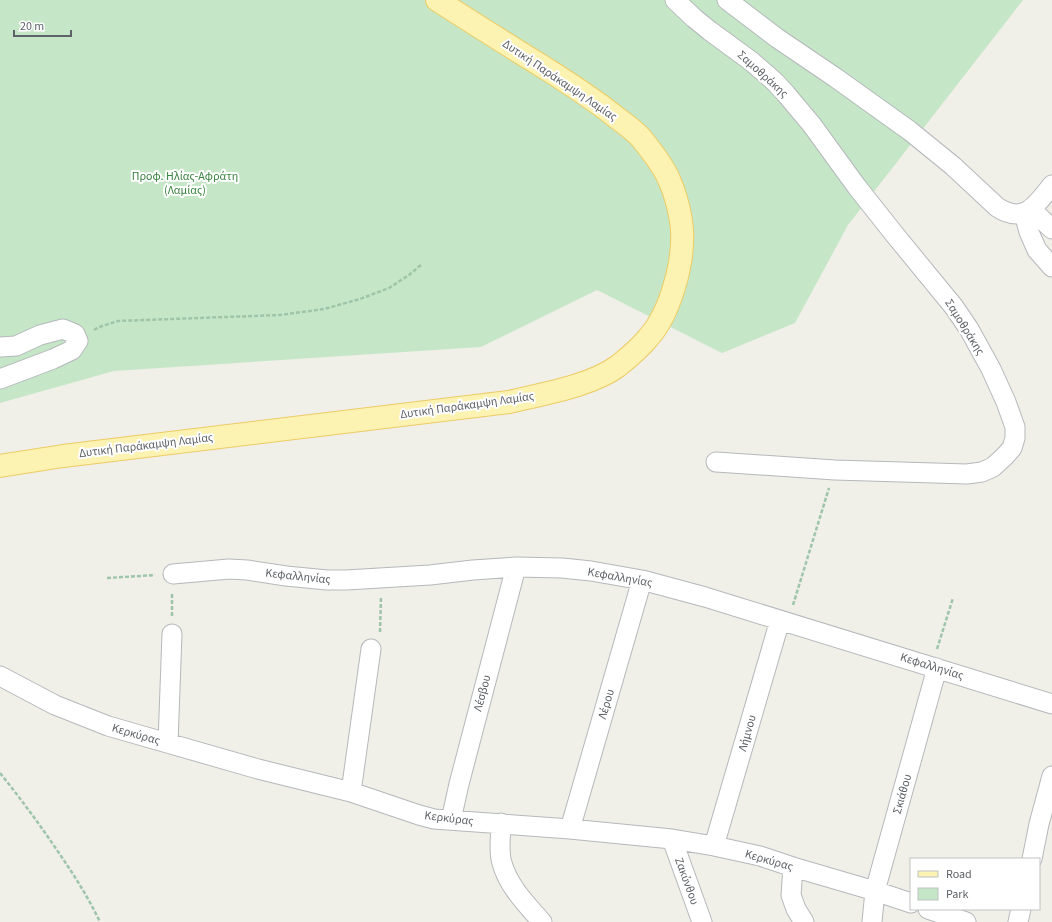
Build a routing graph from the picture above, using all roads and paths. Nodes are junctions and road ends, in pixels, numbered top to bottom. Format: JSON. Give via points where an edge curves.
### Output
{"nodes":[{"id":1,"x":437,"y":0,"type":"edge"},
{"id":2,"x":675,"y":0,"type":"edge"},
{"id":3,"x":727,"y":0,"type":"edge"},
{"id":4,"x":1052,"y":185,"type":"edge"},
{"id":5,"x":1028,"y":211,"type":"junction"},
{"id":6,"x":1052,"y":229,"type":"edge"},
{"id":7,"x":422,"y":264,"type":"dead end"},
{"id":8,"x":1052,"y":268,"type":"edge"},
{"id":9,"x":78,"y":341,"type":"junction"},
{"id":10,"x":0,"y":347,"type":"edge"},
{"id":11,"x":0,"y":379,"type":"edge"},
{"id":12,"x":716,"y":462,"type":"dead end"},
{"id":13,"x":0,"y":466,"type":"edge"},
{"id":14,"x":835,"y":470,"type":"junction"},
{"id":15,"x":516,"y":567,"type":"junction"},
{"id":16,"x":173,"y":574,"type":"junction"},
{"id":17,"x":107,"y":578,"type":"dead end"},
{"id":18,"x":382,"y":578,"type":"junction"},
{"id":19,"x":642,"y":580,"type":"junction"},
{"id":20,"x":953,"y":598,"type":"dead end"},
{"id":21,"x":784,"y":622,"type":"junction"},
{"id":22,"x":172,"y":634,"type":"joint"},
{"id":23,"x":371,"y":649,"type":"joint"},
{"id":24,"x":935,"y":667,"type":"junction"},
{"id":25,"x":0,"y":676,"type":"edge"},
{"id":26,"x":1052,"y":704,"type":"edge"},
{"id":27,"x":168,"y":743,"type":"junction"},
{"id":28,"x":0,"y":773,"type":"edge"},
{"id":29,"x":1052,"y":776,"type":"edge"},
{"id":30,"x":351,"y":792,"type":"junction"},
{"id":31,"x":451,"y":820,"type":"junction"},
{"id":32,"x":501,"y":823,"type":"junction"},
{"id":33,"x":570,"y":828,"type":"junction"},
{"id":34,"x":672,"y":839,"type":"junction"},
{"id":35,"x":714,"y":846,"type":"junction"},
{"id":36,"x":1032,"y":858,"type":"edge"},
{"id":37,"x":793,"y":867,"type":"junction"},
{"id":38,"x":875,"y":891,"type":"junction"},
{"id":39,"x":910,"y":903,"type":"edge"},
{"id":40,"x":931,"y":910,"type":"edge"},
{"id":41,"x":1021,"y":910,"type":"edge"},
{"id":42,"x":100,"y":922,"type":"edge"},
{"id":43,"x":542,"y":922,"type":"edge"},
{"id":44,"x":702,"y":922,"type":"edge"},
{"id":45,"x":804,"y":922,"type":"edge"},
{"id":46,"x":872,"y":922,"type":"edge"},
{"id":47,"x":966,"y":922,"type":"edge"},
{"id":48,"x":1018,"y":922,"type":"edge"}],
"edges":[{"from":1,"to":13,"type":"main road","name":"Δυτική Παράκαμψη Λαμίας","via":[[574,86],[609,111],[640,138],[660,164],[670,182],[678,208],[682,244],[670,299],[662,318],[648,338],[618,366],[605,374],[552,392],[509,402],[71,455]]},
{"from":2,"to":14,"type":"street","name":"Σαμοθράκης","via":[[775,82],[812,125],[857,188],[969,329],[991,369],[1015,427],[1012,448],[993,467],[982,472],[967,474]]},
{"from":3,"to":5,"type":"street","via":[[910,131],[997,207],[1011,213]]},
{"from":4,"to":5,"type":"street"},
{"from":5,"to":6,"type":"street"},
{"from":5,"to":8,"type":"street","via":[[1029,232],[1036,250]]},
{"from":7,"to":9,"type":"path","via":[[388,288],[324,309],[280,315],[118,321],[99,327]]},
{"from":9,"to":10,"type":"street","via":[[75,334],[63,329],[40,335],[16,346]]},
{"from":9,"to":11,"type":"street","via":[[72,350]]},
{"from":12,"to":14,"type":"street","name":"Σαμοθράκης"},
{"from":14,"to":21,"type":"path"},
{"from":15,"to":18,"type":"street","name":"Κεφαλληνίας"},
{"from":15,"to":19,"type":"street","name":"Κεφαλληνίας","via":[[562,568]]},
{"from":15,"to":31,"type":"street","name":"Λέσβου","via":[[458,784]]},
{"from":16,"to":17,"type":"path"},
{"from":16,"to":18,"type":"street","name":"Κεφαλληνίας","via":[[229,569],[327,580]]},
{"from":16,"to":22,"type":"path"},
{"from":18,"to":23,"type":"path","via":[[380,648]]},
{"from":19,"to":21,"type":"street","name":"Κεφαλληνίας"},
{"from":19,"to":33,"type":"street","name":"Λέρου"},
{"from":20,"to":24,"type":"path"},
{"from":21,"to":24,"type":"street","name":"Κεφαλληνίας"},
{"from":21,"to":35,"type":"street","name":"Λήμνου"},
{"from":22,"to":27,"type":"street"},
{"from":23,"to":30,"type":"street"},
{"from":24,"to":26,"type":"street","name":"Κεφαλληνίας"},
{"from":24,"to":38,"type":"street","name":"Σκιάθου"},
{"from":25,"to":27,"type":"street","name":"Κερκύρας","via":[[56,705],[108,726]]},
{"from":27,"to":30,"type":"street","name":"Κερκύρας","via":[[258,770]]},
{"from":28,"to":42,"type":"path","via":[[68,866]]},
{"from":29,"to":36,"type":"street"},
{"from":30,"to":31,"type":"street","name":"Κερκύρας","via":[[418,815]]},
{"from":31,"to":32,"type":"street","name":"Κερκύρας"},
{"from":32,"to":33,"type":"street","name":"Κερκύρας"},
{"from":32,"to":43,"type":"street","via":[[501,854],[505,871],[519,894]]},
{"from":33,"to":34,"type":"street","name":"Κερκύρας"},
{"from":34,"to":35,"type":"street","name":"Κερκύρας"},
{"from":34,"to":44,"type":"street","name":"Ζακύνθου"},
{"from":35,"to":37,"type":"street","name":"Κερκύρας","via":[[760,856]]},
{"from":37,"to":38,"type":"street","name":"Κερκύρας"},
{"from":37,"to":45,"type":"street","via":[[791,895]]},
{"from":38,"to":39,"type":"street","name":"Κερκύρας"},
{"from":38,"to":46,"type":"street","name":"Σκιάθου"},
{"from":40,"to":47,"type":"street"},
{"from":41,"to":48,"type":"street"}]}
